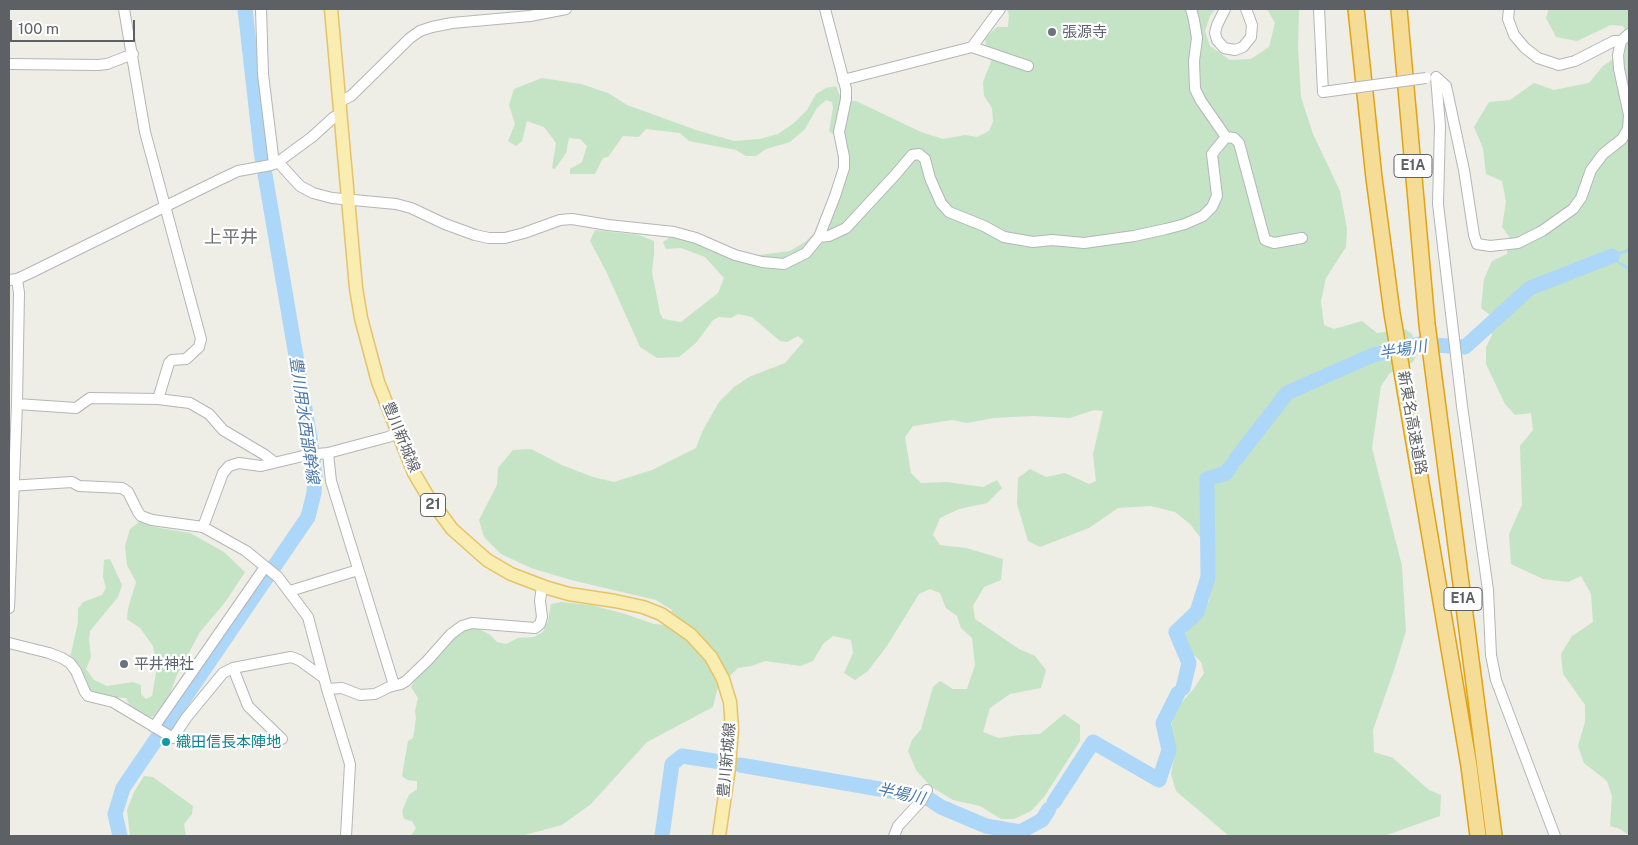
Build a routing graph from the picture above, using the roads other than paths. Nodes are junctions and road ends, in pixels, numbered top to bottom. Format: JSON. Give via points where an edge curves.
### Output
{"nodes":[{"id":1,"x":124,"y":9,"type":"edge"},
{"id":2,"x":261,"y":9,"type":"edge"},
{"id":3,"x":331,"y":9,"type":"edge"},
{"id":4,"x":566,"y":9,"type":"edge"},
{"id":5,"x":826,"y":9,"type":"edge"},
{"id":6,"x":1000,"y":9,"type":"edge"},
{"id":7,"x":1191,"y":9,"type":"edge"},
{"id":8,"x":1225,"y":9,"type":"edge"},
{"id":9,"x":1246,"y":9,"type":"edge"},
{"id":10,"x":1319,"y":9,"type":"edge"},
{"id":11,"x":1356,"y":9,"type":"edge"},
{"id":12,"x":1400,"y":9,"type":"edge"},
{"id":13,"x":1509,"y":9,"type":"edge"},
{"id":14,"x":1625,"y":38,"type":"edge"},
{"id":15,"x":972,"y":47,"type":"junction"},
{"id":16,"x":133,"y":54,"type":"junction"},
{"id":17,"x":9,"y":64,"type":"edge"},
{"id":18,"x":1028,"y":66,"type":"dead end"},
{"id":19,"x":1431,"y":78,"type":"junction"},
{"id":20,"x":843,"y":80,"type":"junction"},
{"id":21,"x":340,"y":108,"type":"junction"},
{"id":22,"x":1226,"y":137,"type":"junction"},
{"id":23,"x":274,"y":164,"type":"junction"},
{"id":24,"x":349,"y":200,"type":"junction"},
{"id":25,"x":165,"y":206,"type":"junction"},
{"id":26,"x":819,"y":237,"type":"junction"},
{"id":27,"x":1302,"y":238,"type":"dead end"},
{"id":28,"x":13,"y":279,"type":"edge"},
{"id":29,"x":158,"y":399,"type":"junction"},
{"id":30,"x":18,"y":404,"type":"junction"},
{"id":31,"x":398,"y":433,"type":"junction"},
{"id":32,"x":324,"y":453,"type":"junction"},
{"id":33,"x":274,"y":462,"type":"junction"},
{"id":34,"x":12,"y":486,"type":"edge"},
{"id":35,"x":203,"y":526,"type":"junction"},
{"id":36,"x":266,"y":568,"type":"junction"},
{"id":37,"x":358,"y":570,"type":"junction"},
{"id":38,"x":542,"y":586,"type":"junction"},
{"id":39,"x":290,"y":592,"type":"junction"},
{"id":40,"x":9,"y":608,"type":"edge"},
{"id":41,"x":9,"y":643,"type":"edge"},
{"id":42,"x":232,"y":668,"type":"junction"},
{"id":43,"x":324,"y":678,"type":"junction"},
{"id":44,"x":394,"y":685,"type":"junction"},
{"id":45,"x":327,"y":689,"type":"junction"},
{"id":46,"x":155,"y":728,"type":"junction"},
{"id":47,"x":282,"y":739,"type":"dead end"},
{"id":48,"x":926,"y":790,"type":"dead end"},
{"id":49,"x":346,"y":836,"type":"edge"},
{"id":50,"x":719,"y":836,"type":"edge"},
{"id":51,"x":894,"y":836,"type":"edge"},
{"id":52,"x":1478,"y":836,"type":"edge"},
{"id":53,"x":1494,"y":836,"type":"edge"},
{"id":54,"x":1555,"y":836,"type":"edge"}],
"edges":[{"from":1,"to":16,"type":"street"},
{"from":2,"to":23,"type":"street","via":[[262,67]]},
{"from":3,"to":21,"type":"main road","name":"豊川新城線","number":"21"},
{"from":4,"to":21,"type":"street","via":[[530,16],[452,23],[420,31]]},
{"from":5,"to":20,"type":"street"},
{"from":6,"to":15,"type":"street"},
{"from":7,"to":22,"type":"street","via":[[1196,38],[1195,89]]},
{"from":8,"to":9,"type":"street","via":[[1215,33],[1224,48],[1235,50],[1243,47],[1251,37],[1252,25]]},
{"from":10,"to":19,"type":"street","bridge":true,"via":[[1324,92]]},
{"from":11,"to":52,"type":"highway","name":"新東名高速道路","number":"E1A","via":[[1392,313]]},
{"from":12,"to":53,"type":"highway","name":"新東名高速道路","number":"E1A","via":[[1432,363]]},
{"from":13,"to":14,"type":"street","via":[[1508,19],[1514,35],[1525,48],[1538,58],[1559,65]]},
{"from":14,"to":19,"type":"street","via":[[1618,55],[1629,115],[1628,129],[1591,170],[1582,198],[1573,209],[1518,243],[1477,244],[1446,86]]},
{"from":15,"to":18,"type":"street"},
{"from":15,"to":20,"type":"street"},
{"from":16,"to":17,"type":"street","via":[[98,65]]},
{"from":16,"to":25,"type":"street","via":[[146,132]]},
{"from":19,"to":54,"type":"street","via":[[1440,126],[1438,204],[1488,590],[1491,655],[1496,680]]},
{"from":20,"to":26,"type":"street","via":[[846,99],[839,132],[844,168]]},
{"from":21,"to":23,"type":"street","via":[[312,137]]},
{"from":21,"to":24,"type":"main road","name":"豊川新城線","number":"21"},
{"from":22,"to":26,"type":"street","via":[[1212,154],[1216,196],[1212,207],[1203,216],[1166,229],[1084,242],[1032,242],[1004,237],[949,212],[940,203],[926,159],[918,154],[912,155],[846,228]]},
{"from":22,"to":27,"type":"street","via":[[1239,143],[1265,240],[1274,243]]},
{"from":23,"to":24,"type":"street","via":[[312,193]]},
{"from":23,"to":25,"type":"street","via":[[238,172]]},
{"from":24,"to":26,"type":"street","via":[[411,208],[475,236],[505,238],[572,219],[674,232],[735,255],[784,264],[806,253]]},
{"from":24,"to":31,"type":"main road","name":"豊川新城線","number":"21","via":[[356,288],[363,327],[378,382]]},
{"from":25,"to":28,"type":"street"},
{"from":25,"to":29,"type":"street","via":[[201,339],[186,360],[169,362]]},
{"from":28,"to":30,"type":"street","via":[[19,293]]},
{"from":29,"to":30,"type":"street","via":[[90,398],[76,408]]},
{"from":29,"to":33,"type":"street","via":[[190,403],[209,414],[223,430]]},
{"from":30,"to":34,"type":"street"},
{"from":31,"to":32,"type":"street"},
{"from":31,"to":38,"type":"main road","name":"豊川新城線","number":"21","via":[[426,495],[452,529],[487,560]]},
{"from":32,"to":33,"type":"street"},
{"from":32,"to":37,"type":"street"},
{"from":33,"to":35,"type":"street","via":[[261,466],[239,463],[229,466],[222,473]]},
{"from":34,"to":35,"type":"street","via":[[72,482],[78,486],[122,488],[128,492],[141,516]]},
{"from":34,"to":40,"type":"street"},
{"from":35,"to":36,"type":"street","via":[[246,551]]},
{"from":36,"to":39,"type":"street"},
{"from":36,"to":46,"type":"street"},
{"from":37,"to":39,"type":"street"},
{"from":37,"to":44,"type":"street"},
{"from":38,"to":44,"type":"street","via":[[542,617],[535,628],[472,623],[462,626],[406,681]]},
{"from":38,"to":50,"type":"main road","name":"豊川新城線","number":"21","via":[[661,614],[691,635],[711,657],[730,702],[732,729]]},
{"from":39,"to":43,"type":"street","via":[[308,617]]},
{"from":41,"to":46,"type":"street","via":[[62,658],[76,671],[88,696],[113,702]]},
{"from":42,"to":43,"type":"street","via":[[291,657]]},
{"from":42,"to":46,"type":"street","via":[[222,673],[173,738]]},
{"from":42,"to":47,"type":"street","via":[[248,706]]},
{"from":43,"to":45,"type":"street"},
{"from":44,"to":45,"type":"street","via":[[375,694],[360,695],[342,688]]},
{"from":45,"to":49,"type":"street","via":[[350,764]]},
{"from":48,"to":51,"type":"street"}]}
